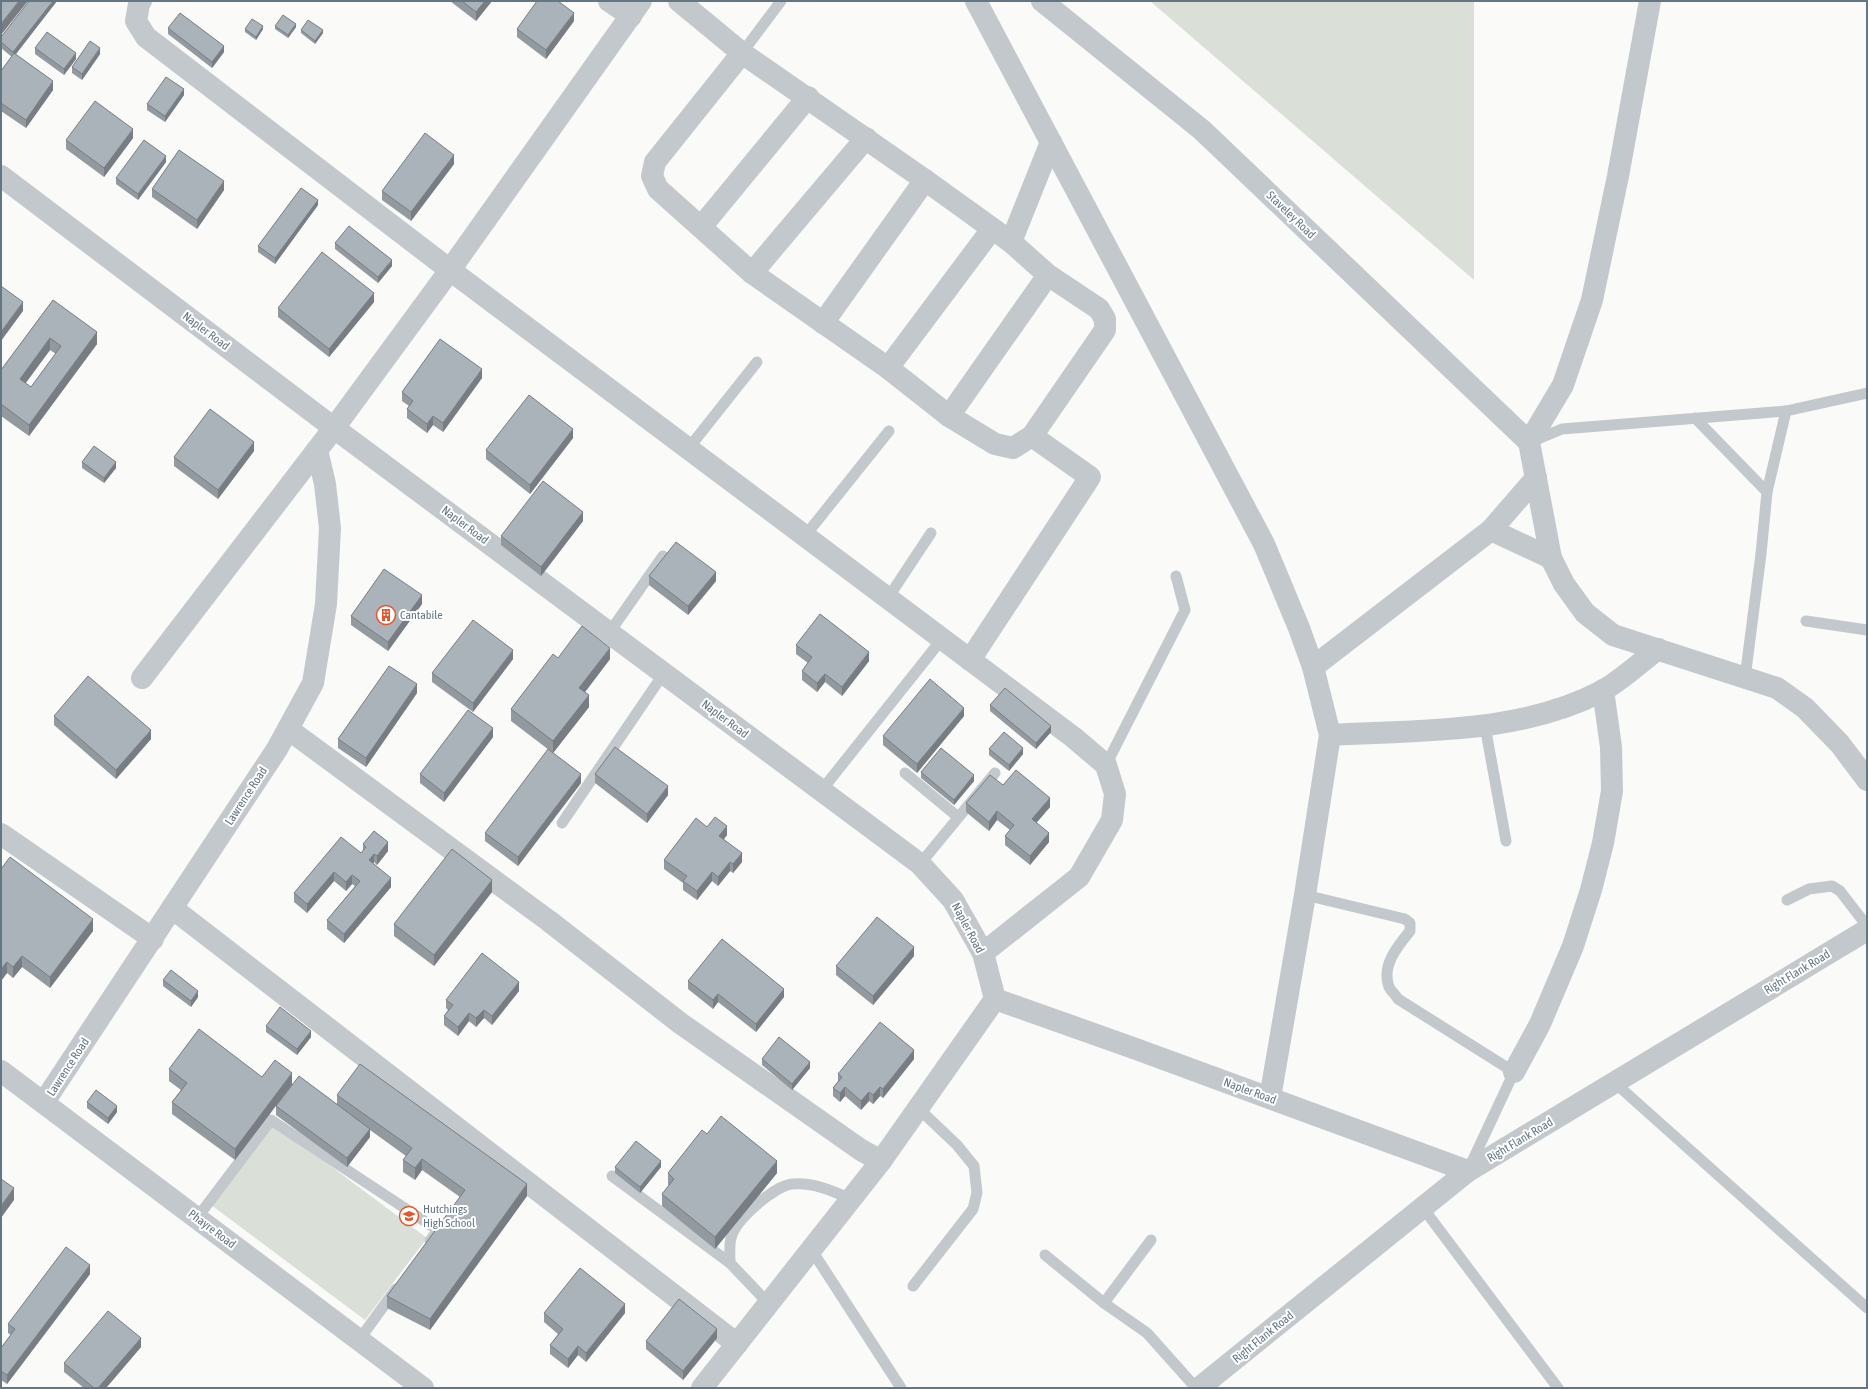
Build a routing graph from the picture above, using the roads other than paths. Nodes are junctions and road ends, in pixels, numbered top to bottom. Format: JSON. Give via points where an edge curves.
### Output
{"nodes":[{"id":1,"x":142,"y":1,"type":"edge"},
{"id":2,"x":609,"y":1,"type":"edge"},
{"id":3,"x":679,"y":1,"type":"edge"},
{"id":4,"x":781,"y":1,"type":"edge"},
{"id":5,"x":976,"y":1,"type":"edge"},
{"id":6,"x":1042,"y":1,"type":"edge"},
{"id":7,"x":1650,"y":1,"type":"edge"},
{"id":8,"x":636,"y":8,"type":"edge"},
{"id":9,"x":742,"y":53,"type":"junction"},
{"id":10,"x":808,"y":97,"type":"junction"},
{"id":11,"x":866,"y":138,"type":"junction"},
{"id":12,"x":1051,"y":142,"type":"junction"},
{"id":13,"x":1,"y":176,"type":"edge"},
{"id":14,"x":926,"y":180,"type":"junction"},
{"id":15,"x":701,"y":227,"type":"junction"},
{"id":16,"x":992,"y":230,"type":"junction"},
{"id":17,"x":1011,"y":242,"type":"junction"},
{"id":18,"x":450,"y":270,"type":"junction"},
{"id":19,"x":752,"y":273,"type":"junction"},
{"id":20,"x":1048,"y":275,"type":"junction"},
{"id":21,"x":823,"y":323,"type":"junction"},
{"id":22,"x":757,"y":362,"type":"dead end"},
{"id":23,"x":888,"y":368,"type":"junction"},
{"id":24,"x":1867,"y":392,"type":"edge"},
{"id":25,"x":1786,"y":411,"type":"junction"},
{"id":26,"x":949,"y":416,"type":"junction"},
{"id":27,"x":1695,"y":418,"type":"junction"},
{"id":28,"x":334,"y":428,"type":"junction"},
{"id":29,"x":889,"y":431,"type":"dead end"},
{"id":30,"x":1032,"y":436,"type":"junction"},
{"id":31,"x":1529,"y":442,"type":"junction"},
{"id":32,"x":688,"y":449,"type":"junction"},
{"id":33,"x":317,"y":450,"type":"junction"},
{"id":34,"x":1536,"y":478,"type":"junction"},
{"id":35,"x":1767,"y":492,"type":"junction"},
{"id":36,"x":1491,"y":530,"type":"junction"},
{"id":37,"x":930,"y":533,"type":"dead end"},
{"id":38,"x":805,"y":536,"type":"junction"},
{"id":39,"x":663,"y":556,"type":"edge"},
{"id":40,"x":1551,"y":558,"type":"junction"},
{"id":41,"x":1176,"y":576,"type":"dead end"},
{"id":42,"x":888,"y":598,"type":"junction"},
{"id":43,"x":1806,"y":621,"type":"dead end"},
{"id":44,"x":1867,"y":630,"type":"edge"},
{"id":45,"x":609,"y":633,"type":"junction"},
{"id":46,"x":942,"y":639,"type":"junction"},
{"id":47,"x":1658,"y":649,"type":"junction"},
{"id":48,"x":970,"y":660,"type":"junction"},
{"id":49,"x":1313,"y":667,"type":"junction"},
{"id":50,"x":664,"y":673,"type":"junction"},
{"id":51,"x":142,"y":678,"type":"dead end"},
{"id":52,"x":1745,"y":678,"type":"junction"},
{"id":53,"x":1603,"y":690,"type":"junction"},
{"id":54,"x":1485,"y":726,"type":"junction"},
{"id":55,"x":288,"y":729,"type":"junction"},
{"id":56,"x":1330,"y":735,"type":"junction"},
{"id":57,"x":1106,"y":765,"type":"junction"},
{"id":58,"x":905,"y":773,"type":"dead end"},
{"id":59,"x":995,"y":773,"type":"dead end"},
{"id":60,"x":1867,"y":780,"type":"edge"},
{"id":61,"x":821,"y":791,"type":"junction"},
{"id":62,"x":958,"y":817,"type":"junction"},
{"id":63,"x":562,"y":822,"type":"dead end"},
{"id":64,"x":1,"y":834,"type":"edge"},
{"id":65,"x":1506,"y":841,"type":"dead end"},
{"id":66,"x":920,"y":864,"type":"junction"},
{"id":67,"x":1305,"y":895,"type":"junction"},
{"id":68,"x":1787,"y":900,"type":"dead end"},
{"id":69,"x":172,"y":908,"type":"junction"},
{"id":70,"x":1867,"y":926,"type":"edge"},
{"id":71,"x":1867,"y":930,"type":"edge"},
{"id":72,"x":152,"y":939,"type":"junction"},
{"id":73,"x":983,"y":952,"type":"junction"},
{"id":74,"x":994,"y":999,"type":"junction"},
{"id":75,"x":1,"y":1070,"type":"edge"},
{"id":76,"x":1514,"y":1072,"type":"junction"},
{"id":77,"x":1615,"y":1082,"type":"junction"},
{"id":78,"x":1270,"y":1098,"type":"junction"},
{"id":79,"x":44,"y":1102,"type":"junction"},
{"id":80,"x":918,"y":1108,"type":"junction"},
{"id":81,"x":881,"y":1161,"type":"junction"},
{"id":82,"x":1468,"y":1171,"type":"junction"},
{"id":83,"x":612,"y":1176,"type":"dead end"},
{"id":84,"x":851,"y":1199,"type":"junction"},
{"id":85,"x":1423,"y":1208,"type":"junction"},
{"id":86,"x":197,"y":1218,"type":"junction"},
{"id":87,"x":1151,"y":1240,"type":"dead end"},
{"id":88,"x":811,"y":1249,"type":"junction"},
{"id":89,"x":424,"y":1250,"type":"edge"},
{"id":90,"x":1044,"y":1255,"type":"dead end"},
{"id":91,"x":730,"y":1263,"type":"junction"},
{"id":92,"x":401,"y":1282,"type":"edge"},
{"id":93,"x":913,"y":1286,"type":"dead end"},
{"id":94,"x":1104,"y":1303,"type":"junction"},
{"id":95,"x":769,"y":1304,"type":"junction"},
{"id":96,"x":1867,"y":1308,"type":"edge"},
{"id":97,"x":359,"y":1340,"type":"junction"},
{"id":98,"x":737,"y":1344,"type":"junction"},
{"id":99,"x":423,"y":1388,"type":"edge"},
{"id":100,"x":702,"y":1388,"type":"edge"},
{"id":101,"x":901,"y":1388,"type":"edge"},
{"id":102,"x":1196,"y":1388,"type":"edge"},
{"id":103,"x":1199,"y":1388,"type":"edge"},
{"id":104,"x":1558,"y":1388,"type":"edge"}],
"edges":[{"from":1,"to":18,"type":"street","via":[[139,4],[136,21],[146,37]]},
{"from":2,"to":8,"type":"street"},
{"from":3,"to":9,"type":"street"},
{"from":4,"to":9,"type":"lane"},
{"from":5,"to":12,"type":"street"},
{"from":6,"to":31,"type":"street","name":"Staveley Road","via":[[1202,130]]},
{"from":7,"to":31,"type":"street","via":[[1592,300],[1563,385]]},
{"from":8,"to":18,"type":"street"},
{"from":9,"to":10,"type":"street"},
{"from":9,"to":15,"type":"street","via":[[655,162],[652,176],[658,189]]},
{"from":10,"to":11,"type":"street"},
{"from":10,"to":15,"type":"street"},
{"from":11,"to":14,"type":"street"},
{"from":11,"to":19,"type":"street"},
{"from":12,"to":17,"type":"street"},
{"from":12,"to":49,"type":"street","via":[[1264,544]]},
{"from":13,"to":28,"type":"street","name":"Napler Road"},
{"from":14,"to":16,"type":"street"},
{"from":14,"to":21,"type":"street"},
{"from":15,"to":19,"type":"street"},
{"from":16,"to":17,"type":"street"},
{"from":16,"to":23,"type":"street"},
{"from":17,"to":20,"type":"street"},
{"from":18,"to":28,"type":"street"},
{"from":18,"to":32,"type":"street"},
{"from":19,"to":21,"type":"street"},
{"from":20,"to":26,"type":"street"},
{"from":20,"to":30,"type":"street","via":[[1099,309],[1105,319],[1105,330]]},
{"from":21,"to":23,"type":"street"},
{"from":22,"to":32,"type":"lane"},
{"from":23,"to":26,"type":"street"},
{"from":24,"to":25,"type":"lane"},
{"from":25,"to":27,"type":"lane"},
{"from":25,"to":35,"type":"lane"},
{"from":26,"to":30,"type":"street","via":[[995,444],[1013,448]]},
{"from":27,"to":31,"type":"lane","via":[[1562,429]]},
{"from":27,"to":35,"type":"lane"},
{"from":28,"to":33,"type":"street"},
{"from":28,"to":45,"type":"street","name":"Napler Road"},
{"from":29,"to":38,"type":"lane"},
{"from":30,"to":48,"type":"street","via":[[1090,477]]},
{"from":31,"to":34,"type":"street"},
{"from":32,"to":38,"type":"street"},
{"from":33,"to":51,"type":"street"},
{"from":33,"to":55,"type":"street","name":"Lawrence Road","via":[[325,484],[330,528],[326,604],[313,683]]},
{"from":34,"to":36,"type":"street"},
{"from":34,"to":40,"type":"street"},
{"from":35,"to":52,"type":"lane","via":[[1762,554]]},
{"from":36,"to":40,"type":"street"},
{"from":36,"to":49,"type":"street"},
{"from":37,"to":42,"type":"lane"},
{"from":38,"to":42,"type":"street"},
{"from":39,"to":45,"type":"lane"},
{"from":40,"to":47,"type":"street","via":[[1564,584],[1585,613],[1613,635]]},
{"from":41,"to":57,"type":"lane","via":[[1185,610]]},
{"from":42,"to":46,"type":"street"},
{"from":43,"to":44,"type":"lane"},
{"from":45,"to":50,"type":"street","name":"Napler Road"},
{"from":46,"to":48,"type":"street"},
{"from":46,"to":61,"type":"lane"},
{"from":47,"to":52,"type":"street"},
{"from":47,"to":53,"type":"street"},
{"from":48,"to":57,"type":"street"},
{"from":49,"to":56,"type":"street"},
{"from":50,"to":61,"type":"street","name":"Napler Road"},
{"from":50,"to":63,"type":"lane"},
{"from":52,"to":60,"type":"street","via":[[1777,688],[1805,708],[1840,744]]},
{"from":53,"to":54,"type":"street","via":[[1546,714]]},
{"from":53,"to":76,"type":"street","via":[[1611,747],[1612,791],[1602,843],[1591,890],[1573,946],[1540,1024]]},
{"from":54,"to":56,"type":"street"},
{"from":54,"to":65,"type":"lane"},
{"from":55,"to":69,"type":"street","name":"Lawrence Road"},
{"from":55,"to":81,"type":"street","via":[[549,921],[680,1023],[861,1150]]},
{"from":56,"to":67,"type":"street"},
{"from":57,"to":73,"type":"street","via":[[1115,794],[1112,820],[1079,877]]},
{"from":58,"to":62,"type":"lane"},
{"from":59,"to":62,"type":"lane"},
{"from":61,"to":66,"type":"street","name":"Napler Road"},
{"from":62,"to":66,"type":"lane"},
{"from":64,"to":72,"type":"street"},
{"from":66,"to":73,"type":"street","name":"Napler Road","via":[[953,900]]},
{"from":67,"to":76,"type":"lane","via":[[1405,919],[1410,923],[1410,931],[1392,956],[1387,972],[1389,987],[1398,999]]},
{"from":67,"to":78,"type":"street"},
{"from":68,"to":70,"type":"lane","via":[[1809,889],[1832,886],[1840,891]]},
{"from":69,"to":72,"type":"street","name":"Lawrence Road"},
{"from":69,"to":98,"type":"street"},
{"from":71,"to":77,"type":"street","name":"Right Flank Road"},
{"from":72,"to":79,"type":"street","name":"Lawrence Road"},
{"from":73,"to":74,"type":"street","name":"Napler Road"},
{"from":74,"to":78,"type":"street","name":"Napler Road"},
{"from":74,"to":80,"type":"street"},
{"from":75,"to":79,"type":"street","name":"Phayre Road"},
{"from":76,"to":82,"type":"lane"},
{"from":77,"to":82,"type":"street","name":"Right Flank Road"},
{"from":77,"to":96,"type":"lane"},
{"from":78,"to":82,"type":"street","name":"Napler Road"},
{"from":79,"to":86,"type":"street","name":"Phayre Road"},
{"from":80,"to":81,"type":"street"},
{"from":80,"to":93,"type":"lane","via":[[957,1145],[974,1166],[977,1192],[973,1208]]},
{"from":81,"to":84,"type":"street"},
{"from":82,"to":85,"type":"street","name":"Right Flank Road"},
{"from":83,"to":91,"type":"lane"},
{"from":84,"to":88,"type":"street"},
{"from":84,"to":91,"type":"lane","via":[[812,1185],[791,1184],[774,1190],[751,1211],[731,1237]]},
{"from":85,"to":103,"type":"street","name":"Right Flank Road"},
{"from":85,"to":104,"type":"lane"},
{"from":86,"to":89,"type":"lane","via":[[271,1120],[438,1230]]},
{"from":86,"to":97,"type":"street","name":"Phayre Road"},
{"from":87,"to":94,"type":"lane"},
{"from":88,"to":95,"type":"street"},
{"from":88,"to":101,"type":"lane"},
{"from":90,"to":94,"type":"lane"},
{"from":91,"to":95,"type":"lane"},
{"from":92,"to":97,"type":"lane"},
{"from":94,"to":102,"type":"lane","via":[[1148,1333]]},
{"from":95,"to":98,"type":"street"},
{"from":97,"to":99,"type":"street","name":"Phayre Road"},
{"from":98,"to":100,"type":"street"}]}
